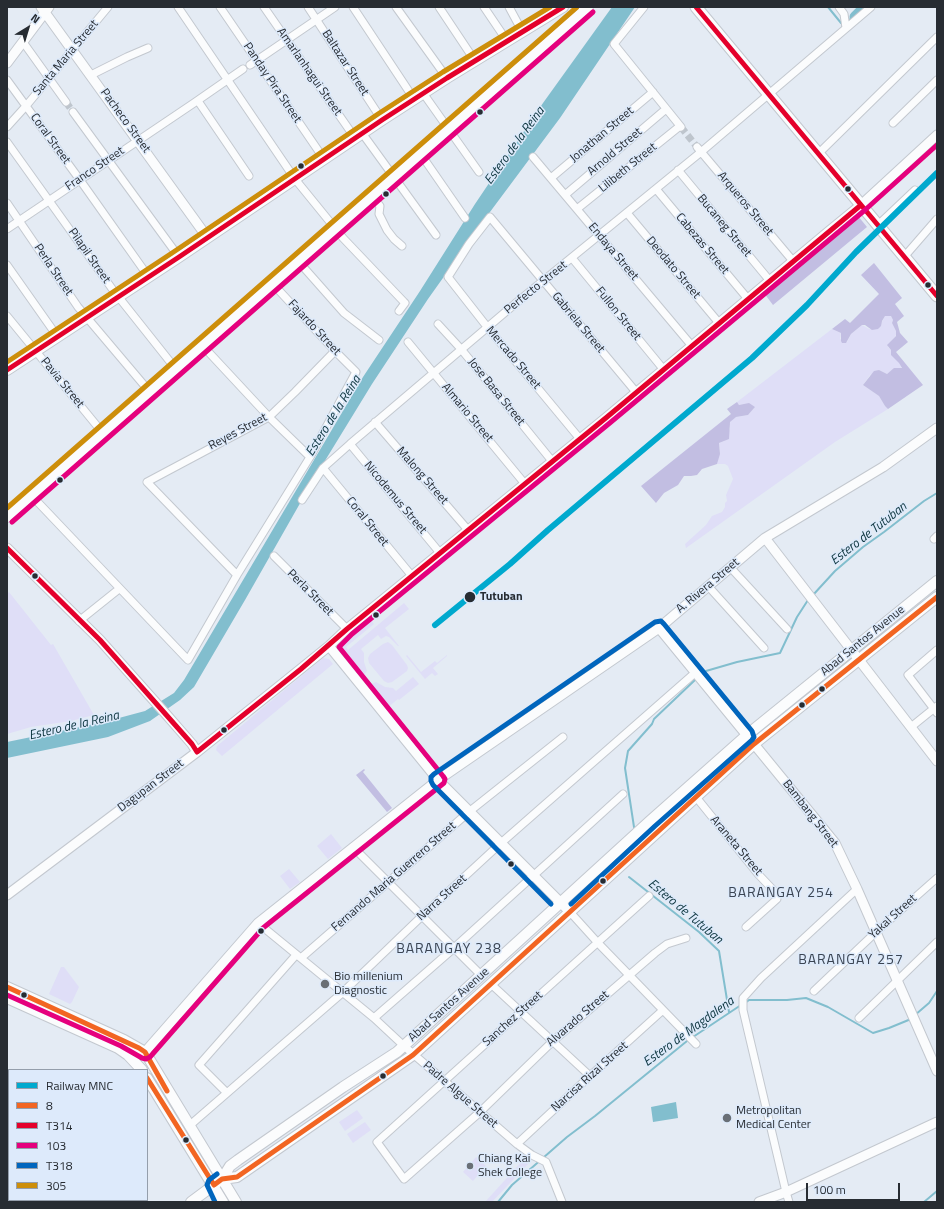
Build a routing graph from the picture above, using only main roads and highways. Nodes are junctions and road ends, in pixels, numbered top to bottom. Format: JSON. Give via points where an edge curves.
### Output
{"nodes":[{"id":1,"x":563,"y":7,"type":"edge"},
{"id":2,"x":588,"y":7,"type":"edge"},
{"id":3,"x":696,"y":7,"type":"edge"},
{"id":4,"x":937,"y":296,"type":"edge"},
{"id":5,"x":7,"y":370,"type":"edge"},
{"id":6,"x":7,"y":517,"type":"edge"},
{"id":7,"x":937,"y":581,"type":"edge"},
{"id":8,"x":937,"y":598,"type":"edge"},
{"id":9,"x":7,"y":987,"type":"edge"},
{"id":10,"x":7,"y":998,"type":"edge"},
{"id":11,"x":141,"y":1069,"type":"edge"},
{"id":12,"x":148,"y":1080,"type":"edge"},
{"id":13,"x":222,"y":1179,"type":"junction"},
{"id":14,"x":214,"y":1185,"type":"junction"},
{"id":15,"x":191,"y":1202,"type":"edge"},
{"id":16,"x":224,"y":1202,"type":"edge"},
{"id":17,"x":236,"y":1202,"type":"edge"}],
"edges":[{"from":1,"to":5,"type":"main road","via":[[358,135]]},
{"from":2,"to":6,"type":"main road","via":[[393,177],[300,264],[175,368]]},
{"from":3,"to":4,"type":"main road"},
{"from":7,"to":13,"type":"main road","name":"Abad Santos Avenue","via":[[747,735],[397,1052],[230,1166]]},
{"from":8,"to":13,"type":"main road","name":"Abad Santos Avenue","via":[[754,744],[413,1055],[238,1177]]},
{"from":9,"to":13,"type":"main road","via":[[145,1052]]},
{"from":10,"to":11,"type":"main road","via":[[118,1048]]},
{"from":12,"to":14,"type":"main road"},
{"from":13,"to":14,"type":"main road","name":"Abad Santos Avenue"},
{"from":13,"to":17,"type":"main road"},
{"from":14,"to":15,"type":"main road","name":"Abad Santos Avenue"},
{"from":14,"to":16,"type":"main road"}]}
